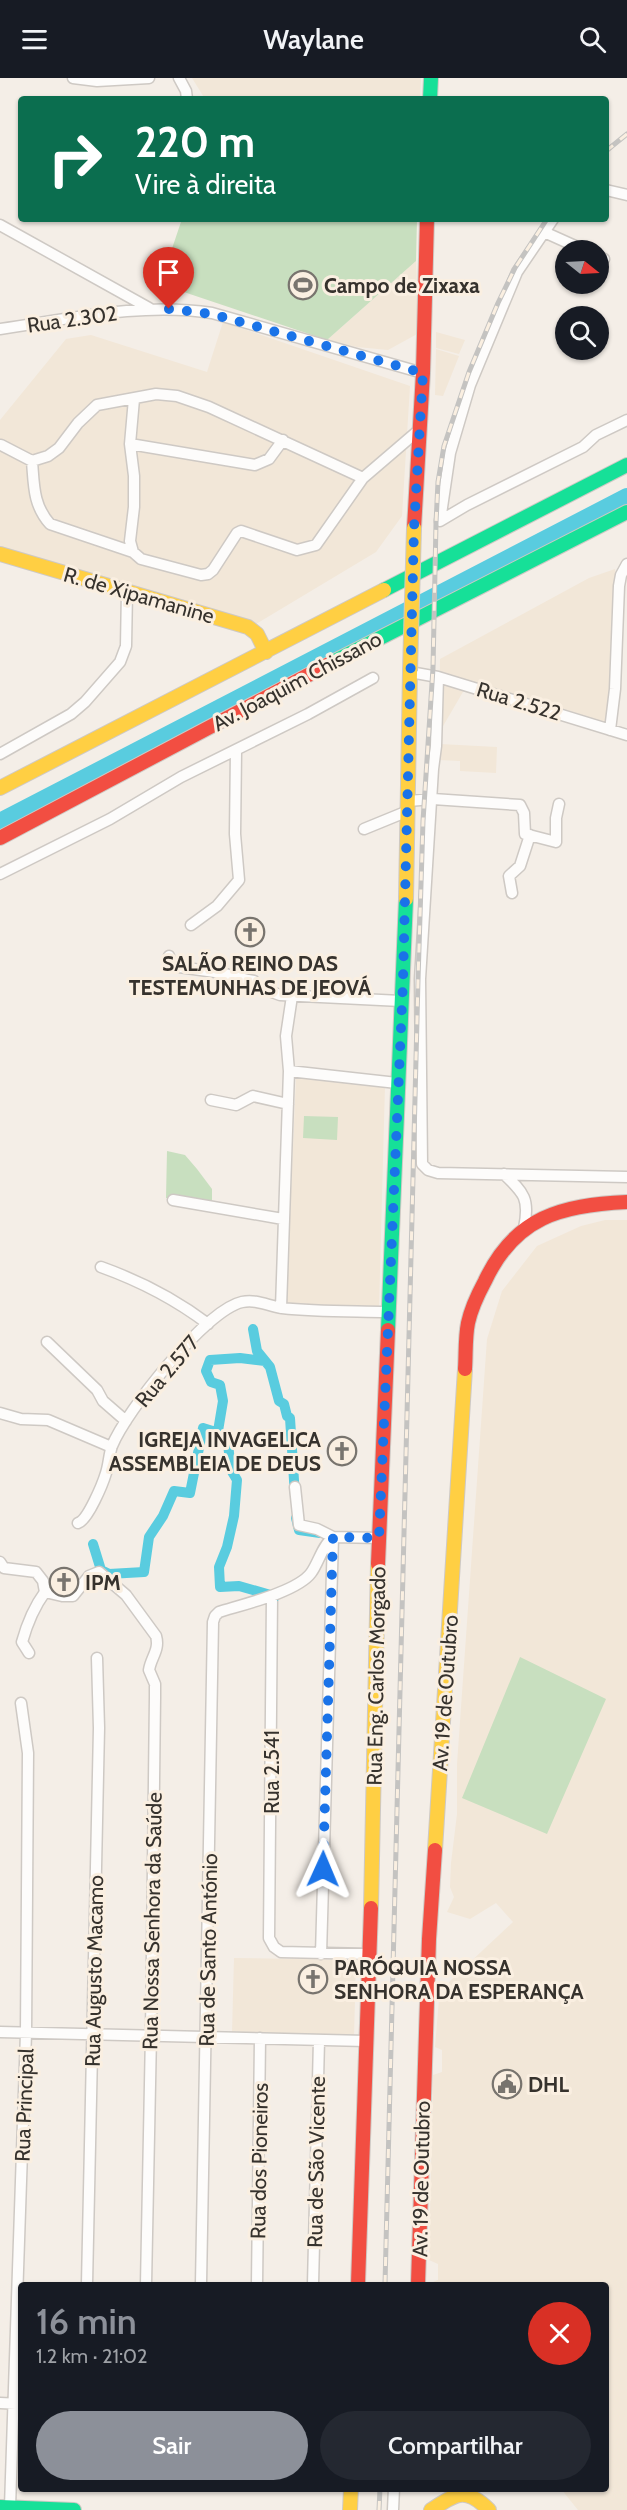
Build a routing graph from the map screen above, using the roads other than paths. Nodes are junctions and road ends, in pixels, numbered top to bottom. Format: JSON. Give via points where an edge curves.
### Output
{"nodes":[{"id":1,"x":73,"y":78,"type":"edge"},
{"id":2,"x":149,"y":78,"type":"edge"},
{"id":3,"x":179,"y":78,"type":"edge"},
{"id":4,"x":431,"y":78,"type":"edge"},
{"id":5,"x":187,"y":96,"type":"edge"},
{"id":6,"x":430,"y":96,"type":"edge"},
{"id":7,"x":609,"y":191,"type":"edge"},
{"id":8,"x":627,"y":195,"type":"edge"},
{"id":9,"x":427,"y":222,"type":"edge"},
{"id":10,"x":551,"y":222,"type":"edge"},
{"id":11,"x":0,"y":225,"type":"edge"},
{"id":12,"x":544,"y":232,"type":"junction"},
{"id":13,"x":562,"y":240,"type":"edge"},
{"id":14,"x":150,"y":308,"type":"junction"},
{"id":15,"x":0,"y":329,"type":"edge"},
{"id":16,"x":423,"y":373,"type":"junction"},
{"id":17,"x":134,"y":399,"type":"junction"},
{"id":18,"x":627,"y":420,"type":"edge"},
{"id":19,"x":419,"y":430,"type":"junction"},
{"id":20,"x":283,"y":440,"type":"junction"},
{"id":21,"x":130,"y":444,"type":"junction"},
{"id":22,"x":1,"y":445,"type":"edge"},
{"id":23,"x":32,"y":461,"type":"junction"},
{"id":24,"x":627,"y":465,"type":"edge"},
{"id":25,"x":363,"y":478,"type":"junction"},
{"id":26,"x":627,"y":512,"type":"edge"},
{"id":27,"x":133,"y":552,"type":"junction"},
{"id":28,"x":0,"y":554,"type":"edge"},
{"id":29,"x":627,"y":564,"type":"edge"},
{"id":30,"x":127,"y":591,"type":"junction"},
{"id":31,"x":266,"y":652,"type":"junction"},
{"id":32,"x":622,"y":658,"type":"edge"},
{"id":33,"x":410,"y":672,"type":"junction"},
{"id":34,"x":438,"y":677,"type":"junction"},
{"id":35,"x":373,"y":678,"type":"dead end"},
{"id":36,"x":610,"y":730,"type":"junction"},
{"id":37,"x":627,"y":735,"type":"edge"},
{"id":38,"x":236,"y":751,"type":"junction"},
{"id":39,"x":0,"y":754,"type":"edge"},
{"id":40,"x":0,"y":788,"type":"edge"},
{"id":41,"x":433,"y":799,"type":"junction"},
{"id":42,"x":559,"y":804,"type":"dead end"},
{"id":43,"x":408,"y":806,"type":"junction"},
{"id":44,"x":364,"y":829,"type":"dead end"},
{"id":45,"x":530,"y":835,"type":"junction"},
{"id":46,"x":0,"y":838,"type":"edge"},
{"id":47,"x":0,"y":874,"type":"edge"},
{"id":48,"x":512,"y":893,"type":"dead end"},
{"id":49,"x":191,"y":925,"type":"dead end"},
{"id":50,"x":169,"y":956,"type":"dead end"},
{"id":51,"x":292,"y":996,"type":"junction"},
{"id":52,"x":402,"y":1001,"type":"junction"},
{"id":53,"x":289,"y":1071,"type":"junction"},
{"id":54,"x":398,"y":1083,"type":"junction"},
{"id":55,"x":211,"y":1100,"type":"dead end"},
{"id":56,"x":288,"y":1104,"type":"junction"},
{"id":57,"x":504,"y":1174,"type":"junction"},
{"id":58,"x":627,"y":1177,"type":"edge"},
{"id":59,"x":174,"y":1200,"type":"dead end"},
{"id":60,"x":627,"y":1202,"type":"edge"},
{"id":61,"x":283,"y":1219,"type":"junction"},
{"id":62,"x":524,"y":1228,"type":"junction"},
{"id":63,"x":101,"y":1267,"type":"dead end"},
{"id":64,"x":280,"y":1308,"type":"junction"},
{"id":65,"x":387,"y":1312,"type":"junction"},
{"id":66,"x":208,"y":1324,"type":"junction"},
{"id":67,"x":47,"y":1342,"type":"dead end"},
{"id":68,"x":0,"y":1413,"type":"edge"},
{"id":69,"x":126,"y":1421,"type":"junction"},
{"id":70,"x":112,"y":1446,"type":"junction"},
{"id":71,"x":295,"y":1487,"type":"dead end"},
{"id":72,"x":78,"y":1522,"type":"dead end"},
{"id":73,"x":333,"y":1537,"type":"junction"},
{"id":74,"x":379,"y":1538,"type":"junction"},
{"id":75,"x":0,"y":1562,"type":"edge"},
{"id":76,"x":45,"y":1592,"type":"junction"},
{"id":77,"x":272,"y":1596,"type":"junction"},
{"id":78,"x":29,"y":1653,"type":"dead end"},
{"id":79,"x":98,"y":1658,"type":"dead end"},
{"id":80,"x":21,"y":1703,"type":"dead end"},
{"id":81,"x":321,"y":1954,"type":"junction"},
{"id":82,"x":370,"y":1954,"type":"junction"},
{"id":83,"x":0,"y":2031,"type":"edge"},
{"id":84,"x":93,"y":2032,"type":"junction"},
{"id":85,"x":26,"y":2033,"type":"junction"},
{"id":86,"x":151,"y":2034,"type":"junction"},
{"id":87,"x":207,"y":2037,"type":"junction"},
{"id":88,"x":260,"y":2038,"type":"junction"},
{"id":89,"x":319,"y":2040,"type":"junction"},
{"id":90,"x":366,"y":2041,"type":"junction"},
{"id":91,"x":21,"y":2282,"type":"edge"},
{"id":92,"x":87,"y":2282,"type":"edge"},
{"id":93,"x":146,"y":2282,"type":"edge"},
{"id":94,"x":201,"y":2282,"type":"edge"},
{"id":95,"x":258,"y":2282,"type":"edge"},
{"id":96,"x":313,"y":2282,"type":"edge"},
{"id":97,"x":358,"y":2282,"type":"edge"},
{"id":98,"x":418,"y":2282,"type":"edge"},
{"id":99,"x":0,"y":2403,"type":"edge"},
{"id":100,"x":18,"y":2404,"type":"edge"},
{"id":101,"x":351,"y":2492,"type":"edge"},
{"id":102,"x":394,"y":2492,"type":"edge"},
{"id":103,"x":464,"y":2492,"type":"edge"},
{"id":104,"x":469,"y":2492,"type":"edge"},
{"id":105,"x":439,"y":2503,"type":"edge"},
{"id":106,"x":5,"y":2507,"type":"edge"},
{"id":107,"x":74,"y":2510,"type":"edge"},
{"id":108,"x":350,"y":2510,"type":"edge"},
{"id":109,"x":393,"y":2510,"type":"edge"},
{"id":110,"x":489,"y":2510,"type":"edge"}],
"edges":[{"from":1,"to":2,"type":"street"},
{"from":3,"to":5,"type":"street"},
{"from":4,"to":6,"type":"street"},
{"from":7,"to":8,"type":"street"},
{"from":9,"to":16,"type":"street","name":"Rua Eng. Carlos Morgado"},
{"from":10,"to":12,"type":"street"},
{"from":11,"to":14,"type":"street"},
{"from":12,"to":13,"type":"street"},
{"from":12,"to":18,"type":"street","via":[[517,272],[470,385],[450,453],[440,521]]},
{"from":14,"to":15,"type":"street","name":"Rua 2.302"},
{"from":14,"to":16,"type":"street","name":"Rua 2.302","via":[[212,314]]},
{"from":16,"to":19,"type":"street","name":"Rua Eng. Carlos Morgado"},
{"from":17,"to":20,"type":"street","via":[[156,394],[177,396]]},
{"from":17,"to":21,"type":"street"},
{"from":17,"to":23,"type":"street","via":[[97,405],[59,448]]},
{"from":19,"to":25,"type":"street"},
{"from":19,"to":33,"type":"street","name":"Rua Eng. Carlos Morgado","bridge":true},
{"from":20,"to":21,"type":"street","via":[[269,459],[255,465]]},
{"from":20,"to":25,"type":"street"},
{"from":21,"to":27,"type":"street","via":[[134,476],[130,541]]},
{"from":22,"to":23,"type":"street"},
{"from":23,"to":27,"type":"street","via":[[36,501],[50,524]]},
{"from":24,"to":31,"type":"street","name":"Av. Joaquim Chissano"},
{"from":25,"to":27,"type":"street","via":[[316,545],[297,550],[241,531],[213,570],[201,575],[141,559]]},
{"from":26,"to":46,"type":"street","name":"Av. Joaquim Chissano"},
{"from":28,"to":30,"type":"street","name":"R. de Xipamanine"},
{"from":29,"to":32,"type":"street","via":[[619,586]]},
{"from":30,"to":31,"type":"street","name":"R. de Xipamanine","via":[[248,627],[257,633]]},
{"from":30,"to":39,"type":"street","via":[[126,646],[120,662],[71,714]]},
{"from":31,"to":40,"type":"street","name":"Av. Joaquim Chissano"},
{"from":32,"to":36,"type":"street"},
{"from":33,"to":34,"type":"street","name":"Rua 2.522"},
{"from":33,"to":43,"type":"street","name":"Rua Eng. Carlos Morgado"},
{"from":34,"to":36,"type":"street","name":"Rua 2.522"},
{"from":34,"to":41,"type":"street"},
{"from":35,"to":38,"type":"street"},
{"from":36,"to":37,"type":"street","name":"Rua 2.522"},
{"from":38,"to":47,"type":"street"},
{"from":38,"to":49,"type":"street","via":[[239,880],[217,906]]},
{"from":41,"to":43,"type":"street"},
{"from":41,"to":45,"type":"street","via":[[520,805],[524,832]]},
{"from":41,"to":57,"type":"street","via":[[420,979],[422,1164],[438,1173]]},
{"from":42,"to":45,"type":"street","via":[[556,842]]},
{"from":43,"to":44,"type":"street"},
{"from":43,"to":52,"type":"street","name":"Rua Eng. Carlos Morgado"},
{"from":45,"to":48,"type":"street","via":[[520,866],[509,876]]},
{"from":50,"to":51,"type":"street","via":[[172,966],[222,973]]},
{"from":51,"to":52,"type":"street"},
{"from":51,"to":53,"type":"street","via":[[286,1036]]},
{"from":52,"to":54,"type":"street","name":"Rua Eng. Carlos Morgado"},
{"from":53,"to":54,"type":"street"},
{"from":53,"to":56,"type":"street"},
{"from":54,"to":65,"type":"street","name":"Rua Eng. Carlos Morgado"},
{"from":55,"to":56,"type":"street","via":[[236,1106],[254,1096]]},
{"from":56,"to":61,"type":"street"},
{"from":57,"to":58,"type":"street"},
{"from":57,"to":62,"type":"street","via":[[526,1200]]},
{"from":59,"to":61,"type":"street"},
{"from":60,"to":62,"type":"street","name":"Av. 19 de Outubro","via":[[577,1205]]},
{"from":61,"to":64,"type":"street"},
{"from":62,"to":98,"type":"street","name":"Av. 19 de Outubro","via":[[489,1268],[468,1324],[429,1940]]},
{"from":63,"to":66,"type":"street","via":[[163,1293]]},
{"from":64,"to":65,"type":"street","name":"Rua 2.577"},
{"from":64,"to":66,"type":"street","name":"Rua 2.577","via":[[264,1302],[243,1302],[232,1305]]},
{"from":65,"to":74,"type":"street","name":"Rua Eng. Carlos Morgado"},
{"from":66,"to":69,"type":"street","name":"Rua 2.577","via":[[154,1382]]},
{"from":67,"to":69,"type":"street"},
{"from":68,"to":70,"type":"street","via":[[43,1418]]},
{"from":69,"to":70,"type":"street","name":"Rua 2.577"},
{"from":70,"to":72,"type":"street","name":"Rua 2.577","via":[[101,1486],[84,1521]]},
{"from":71,"to":73,"type":"street","via":[[299,1525]]},
{"from":73,"to":74,"type":"street"},
{"from":73,"to":77,"type":"street","via":[[304,1580]]},
{"from":73,"to":81,"type":"street"},
{"from":74,"to":82,"type":"street","name":"Rua Eng. Carlos Morgado"},
{"from":75,"to":76,"type":"street","via":[[4,1568],[36,1572],[44,1581]]},
{"from":76,"to":78,"type":"street","via":[[24,1633],[22,1642]]},
{"from":76,"to":86,"type":"street","name":"Rua Nossa Senhora da Saúde","via":[[73,1596],[94,1572],[99,1572],[137,1608],[158,1642],[149,1670],[155,1684]]},
{"from":77,"to":81,"type":"street","name":"Rua 2.541","via":[[269,1938],[281,1952]]},
{"from":77,"to":87,"type":"street","name":"Rua de Santo António","via":[[215,1616]]},
{"from":79,"to":84,"type":"street","name":"Rua Augusto Macamo"},
{"from":80,"to":85,"type":"street","name":"Rua Principal","via":[[28,1753]]},
{"from":81,"to":82,"type":"street"},
{"from":82,"to":90,"type":"street","name":"Rua Eng. Carlos Morgado"},
{"from":83,"to":85,"type":"street"},
{"from":84,"to":85,"type":"street"},
{"from":84,"to":86,"type":"street"},
{"from":84,"to":92,"type":"street","name":"Rua Augusto Macamo"},
{"from":85,"to":91,"type":"street","name":"Rua Principal"},
{"from":86,"to":87,"type":"street"},
{"from":86,"to":93,"type":"street","name":"Rua Nossa Senhora da Saúde"},
{"from":87,"to":88,"type":"street"},
{"from":87,"to":94,"type":"street","name":"Rua de Santo António"},
{"from":88,"to":89,"type":"street"},
{"from":88,"to":95,"type":"street","name":"Rua dos Pioneiros"},
{"from":89,"to":90,"type":"street"},
{"from":89,"to":96,"type":"street","name":"Rua de São Vicente"},
{"from":90,"to":97,"type":"street","name":"Rua Eng. Carlos Morgado"},
{"from":99,"to":100,"type":"street"},
{"from":100,"to":106,"type":"street","name":"Rua Principal"},
{"from":101,"to":108,"type":"street"},
{"from":102,"to":109,"type":"street"},
{"from":103,"to":105,"type":"street"},
{"from":104,"to":110,"type":"street"},
{"from":106,"to":107,"type":"street"}]}
